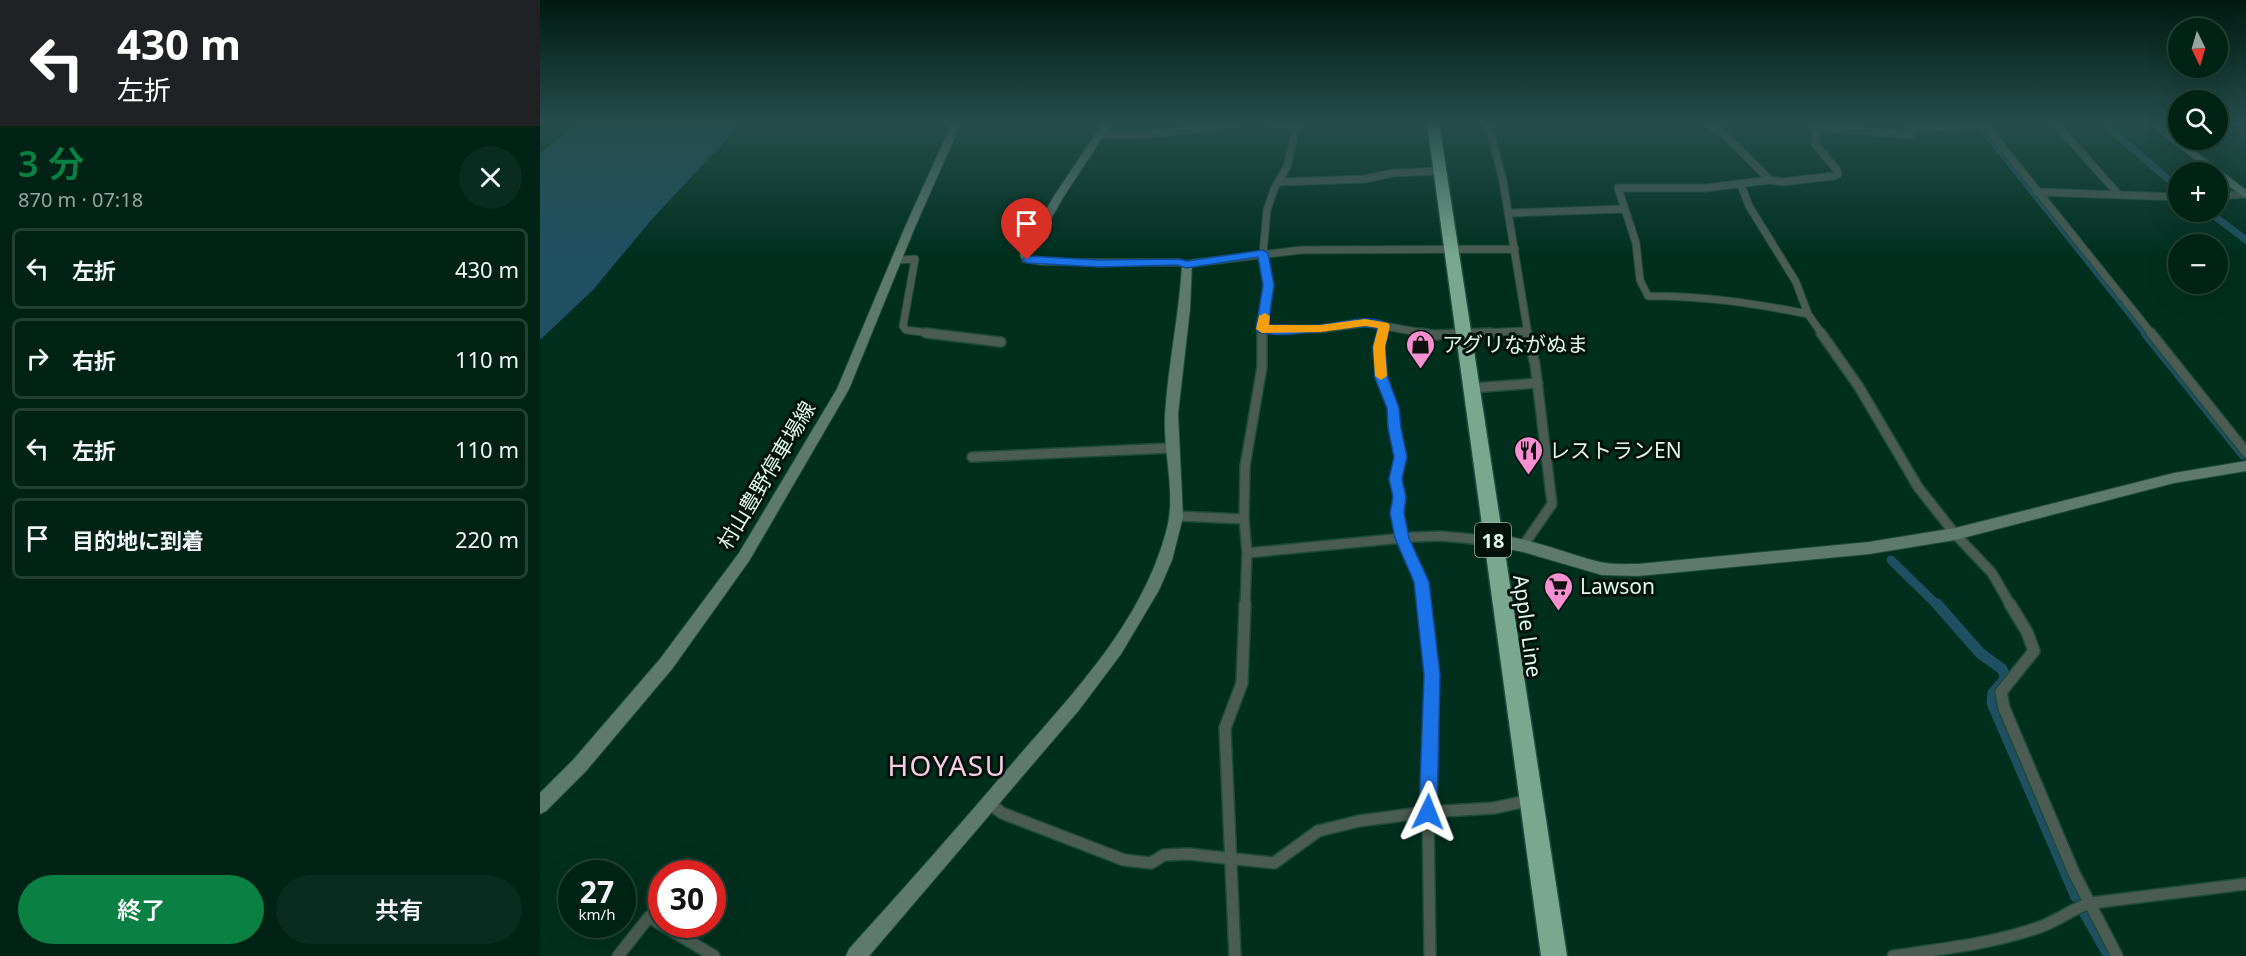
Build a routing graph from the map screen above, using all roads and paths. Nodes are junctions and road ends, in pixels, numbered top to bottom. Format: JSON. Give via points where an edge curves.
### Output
{"nodes":[{"id":1,"x":937,"y":168,"type":"edge"},
{"id":2,"x":1080,"y":168,"type":"edge"},
{"id":3,"x":1287,"y":168,"type":"edge"},
{"id":4,"x":1440,"y":168,"type":"edge"},
{"id":5,"x":1498,"y":168,"type":"edge"},
{"id":6,"x":1758,"y":168,"type":"edge"},
{"id":7,"x":1835,"y":168,"type":"edge"},
{"id":8,"x":2016,"y":168,"type":"edge"},
{"id":9,"x":2095,"y":168,"type":"edge"},
{"id":10,"x":1440,"y":171,"type":"junction"},
{"id":11,"x":1770,"y":180,"type":"junction"},
{"id":12,"x":2228,"y":181,"type":"edge"},
{"id":13,"x":1278,"y":182,"type":"junction"},
{"id":14,"x":1782,"y":182,"type":"junction"},
{"id":15,"x":1743,"y":187,"type":"junction"},
{"id":16,"x":2035,"y":192,"type":"junction"},
{"id":17,"x":2246,"y":194,"type":"edge"},
{"id":18,"x":2119,"y":195,"type":"junction"},
{"id":19,"x":2228,"y":195,"type":"edge"},
{"id":20,"x":2168,"y":197,"type":"edge"},
{"id":21,"x":1623,"y":209,"type":"junction"},
{"id":22,"x":1508,"y":213,"type":"junction"},
{"id":23,"x":1515,"y":249,"type":"junction"},
{"id":24,"x":1451,"y":250,"type":"junction"},
{"id":25,"x":1263,"y":253,"type":"junction"},
{"id":26,"x":898,"y":260,"type":"junction"},
{"id":27,"x":1186,"y":264,"type":"junction"},
{"id":28,"x":1808,"y":314,"type":"junction"},
{"id":29,"x":1384,"y":326,"type":"junction"},
{"id":30,"x":1262,"y":329,"type":"junction"},
{"id":31,"x":1527,"y":331,"type":"junction"},
{"id":32,"x":1463,"y":333,"type":"junction"},
{"id":33,"x":1001,"y":342,"type":"dead end"},
{"id":34,"x":1538,"y":382,"type":"junction"},
{"id":35,"x":1472,"y":388,"type":"junction"},
{"id":36,"x":1171,"y":448,"type":"junction"},
{"id":37,"x":2246,"y":452,"type":"edge"},
{"id":38,"x":972,"y":457,"type":"dead end"},
{"id":39,"x":2246,"y":466,"type":"edge"},
{"id":40,"x":1176,"y":516,"type":"junction"},
{"id":41,"x":1244,"y":519,"type":"junction"},
{"id":42,"x":1954,"y":534,"type":"junction"},
{"id":43,"x":1402,"y":538,"type":"junction"},
{"id":44,"x":1494,"y":542,"type":"junction"},
{"id":45,"x":1523,"y":546,"type":"junction"},
{"id":46,"x":1247,"y":553,"type":"junction"},
{"id":47,"x":1531,"y":800,"type":"junction"},
{"id":48,"x":990,"y":804,"type":"junction"},
{"id":49,"x":540,"y":805,"type":"edge"},
{"id":50,"x":1428,"y":812,"type":"junction"},
{"id":51,"x":1232,"y":857,"type":"junction"},
{"id":52,"x":2246,"y":884,"type":"edge"},
{"id":53,"x":2091,"y":903,"type":"junction"},
{"id":54,"x":618,"y":956,"type":"edge"},
{"id":55,"x":714,"y":956,"type":"edge"},
{"id":56,"x":856,"y":956,"type":"edge"},
{"id":57,"x":1235,"y":956,"type":"edge"},
{"id":58,"x":1430,"y":956,"type":"edge"},
{"id":59,"x":1554,"y":956,"type":"edge"},
{"id":60,"x":1893,"y":956,"type":"edge"},
{"id":61,"x":2117,"y":956,"type":"edge"}],
"edges":[{"from":1,"to":26,"type":"street","name":"村山豊野停車場線"},
{"from":2,"to":27,"type":"street","via":[[1039,229],[1025,255],[1027,260]]},
{"from":3,"to":13,"type":"street"},
{"from":4,"to":10,"type":"highway","name":"Apple Line","number":"18"},
{"from":5,"to":22,"type":"street"},
{"from":6,"to":11,"type":"street"},
{"from":7,"to":14,"type":"street","via":[[1838,174],[1828,178]]},
{"from":8,"to":16,"type":"street"},
{"from":9,"to":18,"type":"street"},
{"from":10,"to":13,"type":"street"},
{"from":10,"to":24,"type":"highway","name":"Apple Line","number":"18"},
{"from":11,"to":14,"type":"street"},
{"from":11,"to":15,"type":"street"},
{"from":12,"to":17,"type":"street"},
{"from":13,"to":25,"type":"street","via":[[1268,210]]},
{"from":14,"to":15,"type":"street"},
{"from":15,"to":21,"type":"street","via":[[1618,188]]},
{"from":15,"to":28,"type":"street","via":[[1749,206],[1796,282]]},
{"from":16,"to":18,"type":"street"},
{"from":16,"to":37,"type":"street"},
{"from":17,"to":19,"type":"street"},
{"from":18,"to":20,"type":"street"},
{"from":21,"to":22,"type":"street"},
{"from":21,"to":28,"type":"street","via":[[1636,243],[1640,280],[1648,296],[1736,300]]},
{"from":22,"to":23,"type":"street"},
{"from":23,"to":24,"type":"street"},
{"from":23,"to":31,"type":"street"},
{"from":24,"to":25,"type":"street"},
{"from":24,"to":32,"type":"highway","name":"Apple Line","number":"18"},
{"from":25,"to":27,"type":"street"},
{"from":25,"to":30,"type":"street","via":[[1268,285]]},
{"from":26,"to":33,"type":"street","via":[[915,259],[903,327],[906,330]]},
{"from":26,"to":49,"type":"street","name":"村山豊野停車場線","via":[[843,389],[744,557],[666,664],[580,765]]},
{"from":27,"to":36,"type":"street"},
{"from":28,"to":42,"type":"street","via":[[1859,387],[1918,487]]},
{"from":29,"to":30,"type":"street","via":[[1365,323],[1320,329]]},
{"from":29,"to":32,"type":"street","via":[[1434,335]]},
{"from":29,"to":43,"type":"street","via":[[1379,347],[1381,378],[1393,408],[1400,457],[1396,479]]},
{"from":30,"to":41,"type":"street","via":[[1262,367],[1245,466]]},
{"from":31,"to":32,"type":"street"},
{"from":31,"to":34,"type":"street"},
{"from":32,"to":35,"type":"highway","name":"Apple Line","number":"18"},
{"from":34,"to":35,"type":"street"},
{"from":34,"to":45,"type":"street","via":[[1552,504]]},
{"from":35,"to":44,"type":"highway","name":"Apple Line","number":"18"},
{"from":36,"to":38,"type":"street"},
{"from":36,"to":40,"type":"street"},
{"from":39,"to":42,"type":"street","via":[[2174,478]]},
{"from":40,"to":41,"type":"street"},
{"from":40,"to":48,"type":"street","via":[[1167,556],[1119,645]]},
{"from":41,"to":46,"type":"street"},
{"from":42,"to":45,"type":"street","via":[[1869,548],[1638,570],[1602,568]]},
{"from":42,"to":53,"type":"street","via":[[1992,573],[2028,632],[2034,651],[2001,692],[2004,708],[2074,873]]},
{"from":43,"to":44,"type":"street","via":[[1441,536]]},
{"from":43,"to":46,"type":"street"},
{"from":43,"to":50,"type":"street","via":[[1421,582],[1432,675]]},
{"from":44,"to":45,"type":"street"},
{"from":44,"to":47,"type":"highway","name":"Apple Line","number":"18"},
{"from":46,"to":51,"type":"street","via":[[1242,683],[1225,728]]},
{"from":47,"to":50,"type":"street","via":[[1494,808]]},
{"from":47,"to":59,"type":"highway","name":"Apple Line","number":"18"},
{"from":48,"to":51,"type":"street","via":[[1002,813],[1124,860],[1151,863],[1164,855],[1188,854]]},
{"from":48,"to":56,"type":"street"},
{"from":50,"to":51,"type":"street","via":[[1318,831],[1274,863]]},
{"from":50,"to":58,"type":"street"},
{"from":51,"to":57,"type":"street"},
{"from":52,"to":53,"type":"street"},
{"from":53,"to":60,"type":"street","via":[[2040,928],[1983,944]]},
{"from":53,"to":61,"type":"street"},
{"from":54,"to":55,"type":"street","via":[[649,917]]}]}
